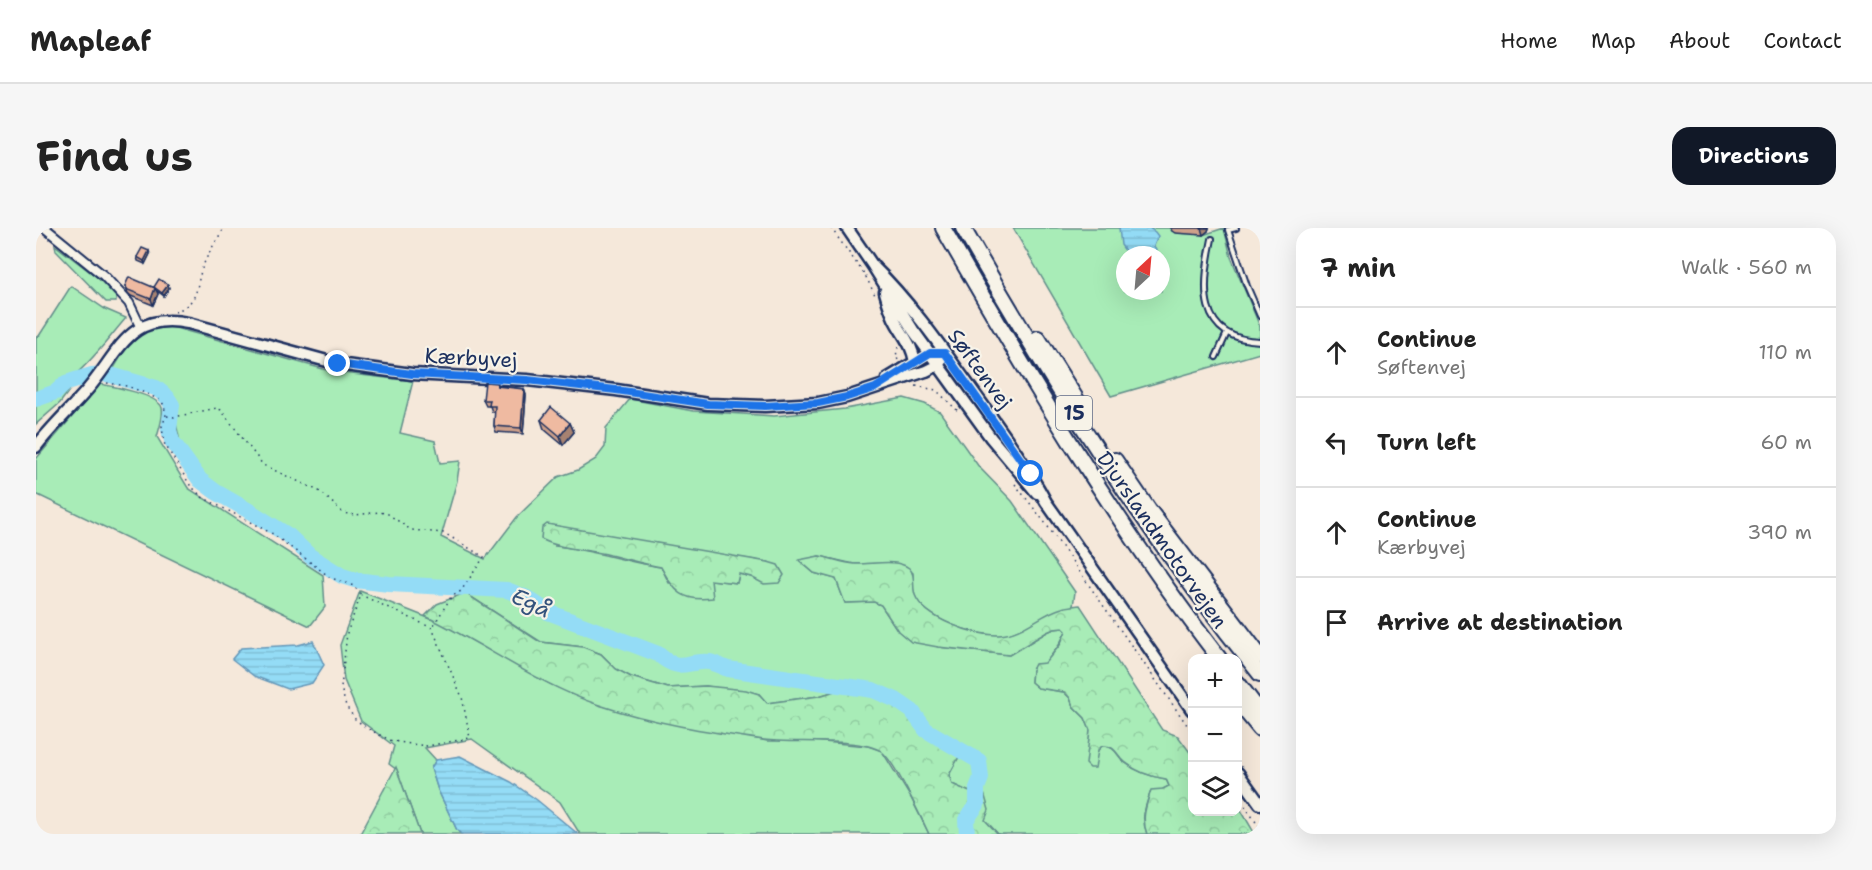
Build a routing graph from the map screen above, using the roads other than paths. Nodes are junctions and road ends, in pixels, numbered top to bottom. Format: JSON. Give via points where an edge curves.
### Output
{"nodes":[{"id":1,"x":45,"y":228,"type":"edge"},
{"id":2,"x":847,"y":228,"type":"edge"},
{"id":3,"x":943,"y":228,"type":"edge"},
{"id":4,"x":963,"y":228,"type":"edge"},
{"id":5,"x":970,"y":228,"type":"edge"},
{"id":6,"x":1236,"y":228,"type":"edge"},
{"id":7,"x":1212,"y":238,"type":"dead end"},
{"id":8,"x":873,"y":266,"type":"junction"},
{"id":9,"x":882,"y":280,"type":"junction"},
{"id":10,"x":1260,"y":316,"type":"edge"},
{"id":11,"x":141,"y":328,"type":"junction"},
{"id":12,"x":1227,"y":333,"type":"junction"},
{"id":13,"x":1260,"y":341,"type":"edge"},
{"id":14,"x":930,"y":353,"type":"junction"},
{"id":15,"x":945,"y":353,"type":"junction"},
{"id":16,"x":1216,"y":357,"type":"dead end"},
{"id":17,"x":915,"y":362,"type":"junction"},
{"id":18,"x":938,"y":365,"type":"junction"},
{"id":19,"x":906,"y":373,"type":"junction"},
{"id":20,"x":36,"y":447,"type":"edge"},
{"id":21,"x":1046,"y":502,"type":"junction"},
{"id":22,"x":1155,"y":572,"type":"junction"},
{"id":23,"x":1194,"y":591,"type":"junction"},
{"id":24,"x":1205,"y":654,"type":"edge"},
{"id":25,"x":1216,"y":654,"type":"edge"},
{"id":26,"x":1260,"y":656,"type":"edge"},
{"id":27,"x":1260,"y":666,"type":"edge"},
{"id":28,"x":1260,"y":674,"type":"edge"},
{"id":29,"x":1242,"y":688,"type":"edge"},
{"id":30,"x":1242,"y":707,"type":"edge"},
{"id":31,"x":1191,"y":708,"type":"edge"},
{"id":32,"x":1260,"y":712,"type":"edge"},
{"id":33,"x":1260,"y":729,"type":"edge"},
{"id":34,"x":1242,"y":779,"type":"edge"},
{"id":35,"x":1260,"y":804,"type":"edge"}],
"edges":[{"from":1,"to":11,"type":"street","via":[[104,276],[129,303]]},
{"from":2,"to":8,"type":"main road","name":"Søftenvej"},
{"from":3,"to":22,"type":"highway","name":"Djurslandmotorvejen","number":"15","via":[[1045,402]]},
{"from":4,"to":23,"type":"highway","name":"Djurslandmotorvejen","number":"15","via":[[1049,374]]},
{"from":5,"to":26,"type":"highway","via":[[1103,443]]},
{"from":6,"to":10,"type":"lane","via":[[1228,230]]},
{"from":7,"to":12,"type":"lane","via":[[1205,298],[1209,311]]},
{"from":8,"to":9,"type":"main road","name":"Søftenvej"},
{"from":8,"to":15,"type":"main road","name":"Søftenvej","via":[[912,307]]},
{"from":9,"to":14,"type":"main road","name":"Søftenvej"},
{"from":9,"to":17,"type":"main road","via":[[888,306],[913,348]]},
{"from":11,"to":19,"type":"main road","name":"Kærbyvej","via":[[177,321],[338,364],[412,374],[583,386],[708,404],[818,403],[875,388]]},
{"from":11,"to":20,"type":"main road","name":"Kærbyvej","via":[[122,342],[96,380]]},
{"from":12,"to":13,"type":"lane"},
{"from":12,"to":16,"type":"lane"},
{"from":14,"to":15,"type":"main road"},
{"from":14,"to":17,"type":"main road"},
{"from":14,"to":18,"type":"main road","name":"Søftenvej"},
{"from":15,"to":18,"type":"main road"},
{"from":15,"to":21,"type":"main road","name":"Søftenvej","via":[[1031,474]]},
{"from":17,"to":19,"type":"main road"},
{"from":18,"to":19,"type":"main road"},
{"from":18,"to":21,"type":"main road","name":"Søftenvej","via":[[1005,455]]},
{"from":21,"to":31,"type":"main road","name":"Søftenvej"},
{"from":22,"to":24,"type":"highway"},
{"from":22,"to":25,"type":"highway","name":"Djurslandmotorvejen","number":"15"},
{"from":23,"to":27,"type":"highway"},
{"from":23,"to":28,"type":"highway","name":"Djurslandmotorvejen","number":"15"},
{"from":29,"to":32,"type":"highway"},
{"from":30,"to":33,"type":"highway"},
{"from":34,"to":35,"type":"main road"}]}
